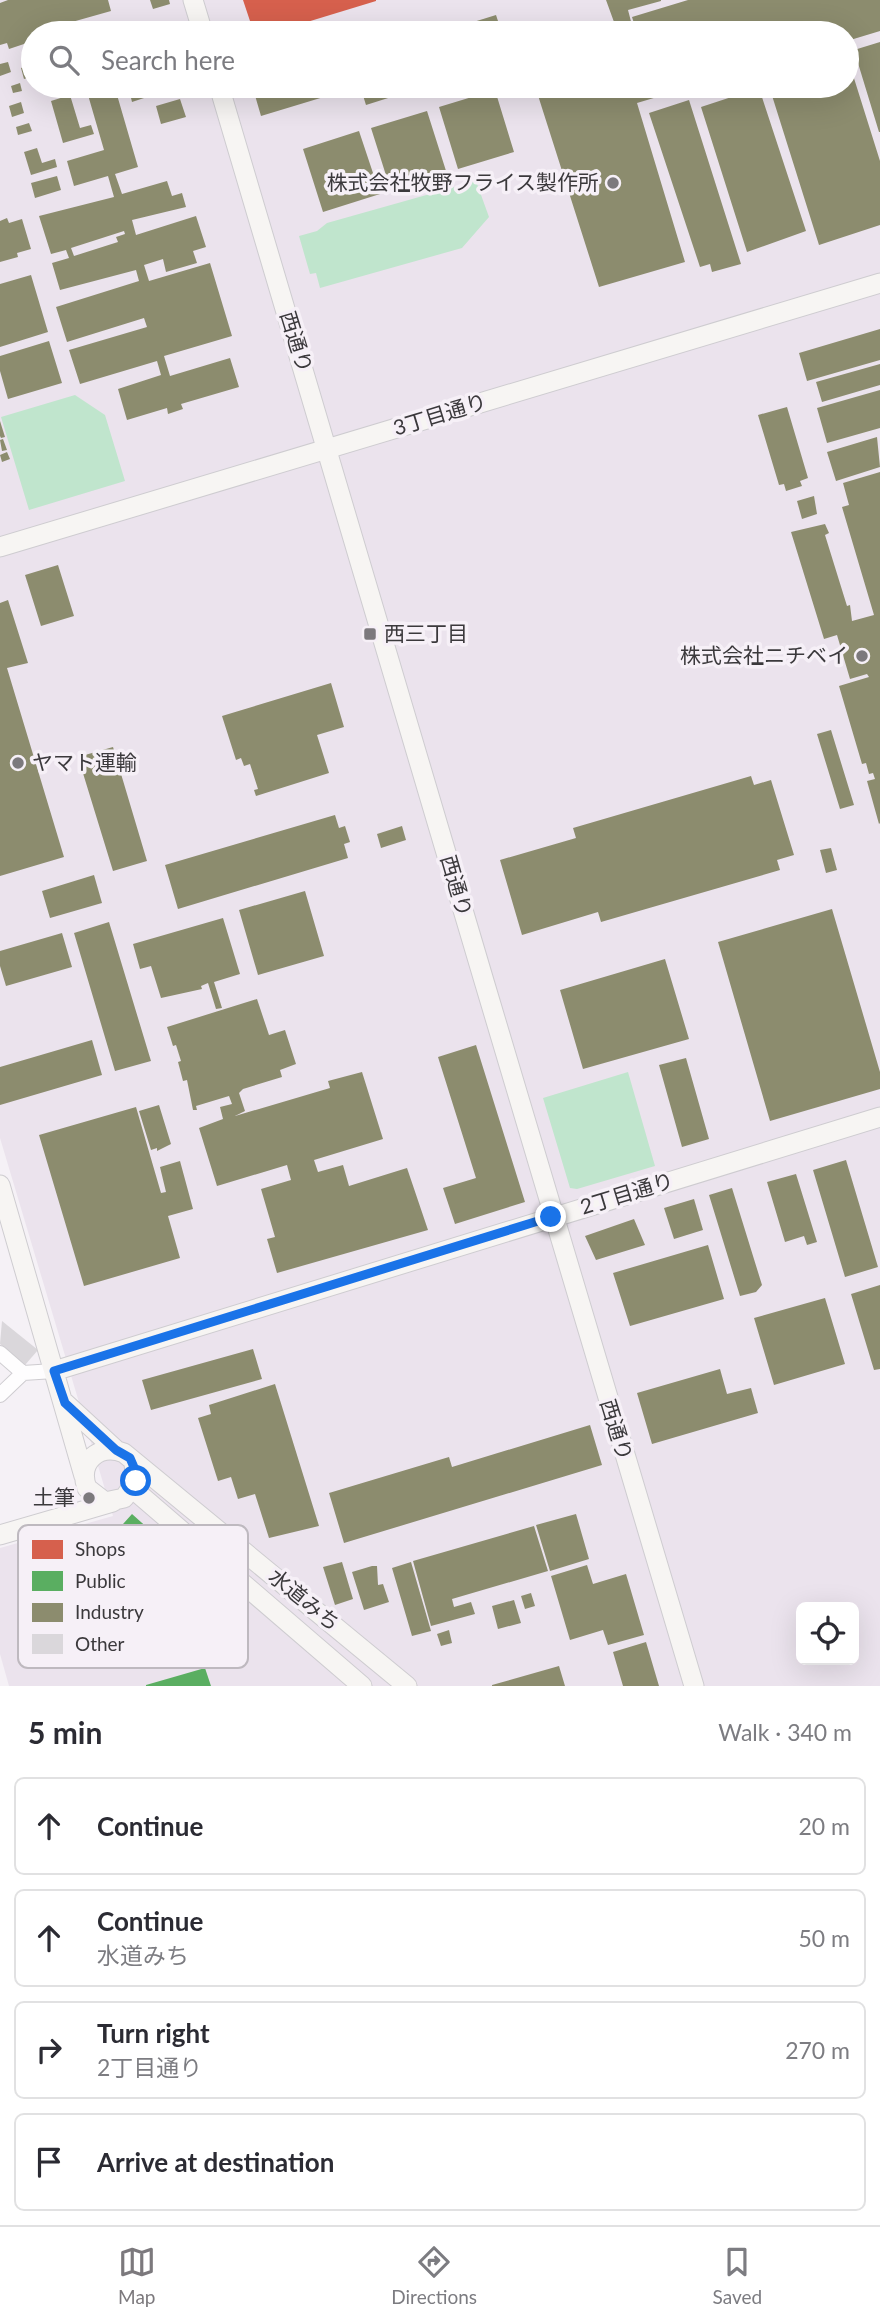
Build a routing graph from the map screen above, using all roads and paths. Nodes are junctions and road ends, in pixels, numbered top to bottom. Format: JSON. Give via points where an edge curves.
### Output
{"nodes":[{"id":1,"x":192,"y":0,"type":"edge"},
{"id":2,"x":199,"y":21,"type":"edge"},
{"id":3,"x":223,"y":98,"type":"edge"},
{"id":4,"x":880,"y":284,"type":"edge"},
{"id":5,"x":329,"y":448,"type":"junction"},
{"id":6,"x":0,"y":547,"type":"edge"},
{"id":7,"x":880,"y":1117,"type":"edge"},
{"id":8,"x":0,"y":1185,"type":"edge"},
{"id":9,"x":551,"y":1217,"type":"junction"},
{"id":10,"x":0,"y":1353,"type":"edge"},
{"id":11,"x":54,"y":1371,"type":"junction"},
{"id":12,"x":23,"y":1373,"type":"junction"},
{"id":13,"x":0,"y":1395,"type":"edge"},
{"id":14,"x":65,"y":1403,"type":"junction"},
{"id":15,"x":116,"y":1450,"type":"junction"},
{"id":16,"x":134,"y":1464,"type":"junction"},
{"id":17,"x":87,"y":1485,"type":"junction"},
{"id":18,"x":133,"y":1489,"type":"junction"},
{"id":19,"x":113,"y":1502,"type":"junction"},
{"id":20,"x":78,"y":1514,"type":"junction"},
{"id":21,"x":37,"y":1525,"type":"edge"},
{"id":22,"x":175,"y":1525,"type":"edge"},
{"id":23,"x":211,"y":1525,"type":"edge"},
{"id":24,"x":18,"y":1530,"type":"edge"},
{"id":25,"x":0,"y":1535,"type":"edge"},
{"id":26,"x":248,"y":1554,"type":"edge"},
{"id":27,"x":248,"y":1588,"type":"edge"},
{"id":28,"x":362,"y":1686,"type":"edge"},
{"id":29,"x":407,"y":1686,"type":"edge"},
{"id":30,"x":694,"y":1686,"type":"edge"}],
"edges":[{"from":1,"to":2,"type":"street"},
{"from":3,"to":5,"type":"street","name":"西通り"},
{"from":4,"to":5,"type":"street","name":"3丁目通り"},
{"from":5,"to":6,"type":"street","name":"3丁目通り"},
{"from":5,"to":9,"type":"street","name":"西通り"},
{"from":7,"to":9,"type":"street","name":"2丁目通り"},
{"from":8,"to":11,"type":"street"},
{"from":9,"to":11,"type":"street","name":"2丁目通り"},
{"from":9,"to":30,"type":"street","name":"西通り"},
{"from":10,"to":12,"type":"street"},
{"from":11,"to":12,"type":"street"},
{"from":11,"to":14,"type":"street"},
{"from":12,"to":13,"type":"street"},
{"from":14,"to":15,"type":"street"},
{"from":14,"to":17,"type":"street"},
{"from":15,"to":16,"type":"street"},
{"from":15,"to":17,"type":"street","via":[[93,1455]]},
{"from":16,"to":18,"type":"street"},
{"from":16,"to":23,"type":"street","name":"水道みち"},
{"from":17,"to":19,"type":"street","via":[[97,1499]]},
{"from":17,"to":20,"type":"street"},
{"from":18,"to":19,"type":"street"},
{"from":18,"to":22,"type":"street","name":"水道みち"},
{"from":19,"to":20,"type":"street"},
{"from":20,"to":21,"type":"street"},
{"from":24,"to":25,"type":"street"},
{"from":26,"to":29,"type":"street","name":"水道みち"},
{"from":27,"to":28,"type":"street","name":"水道みち"}]}
